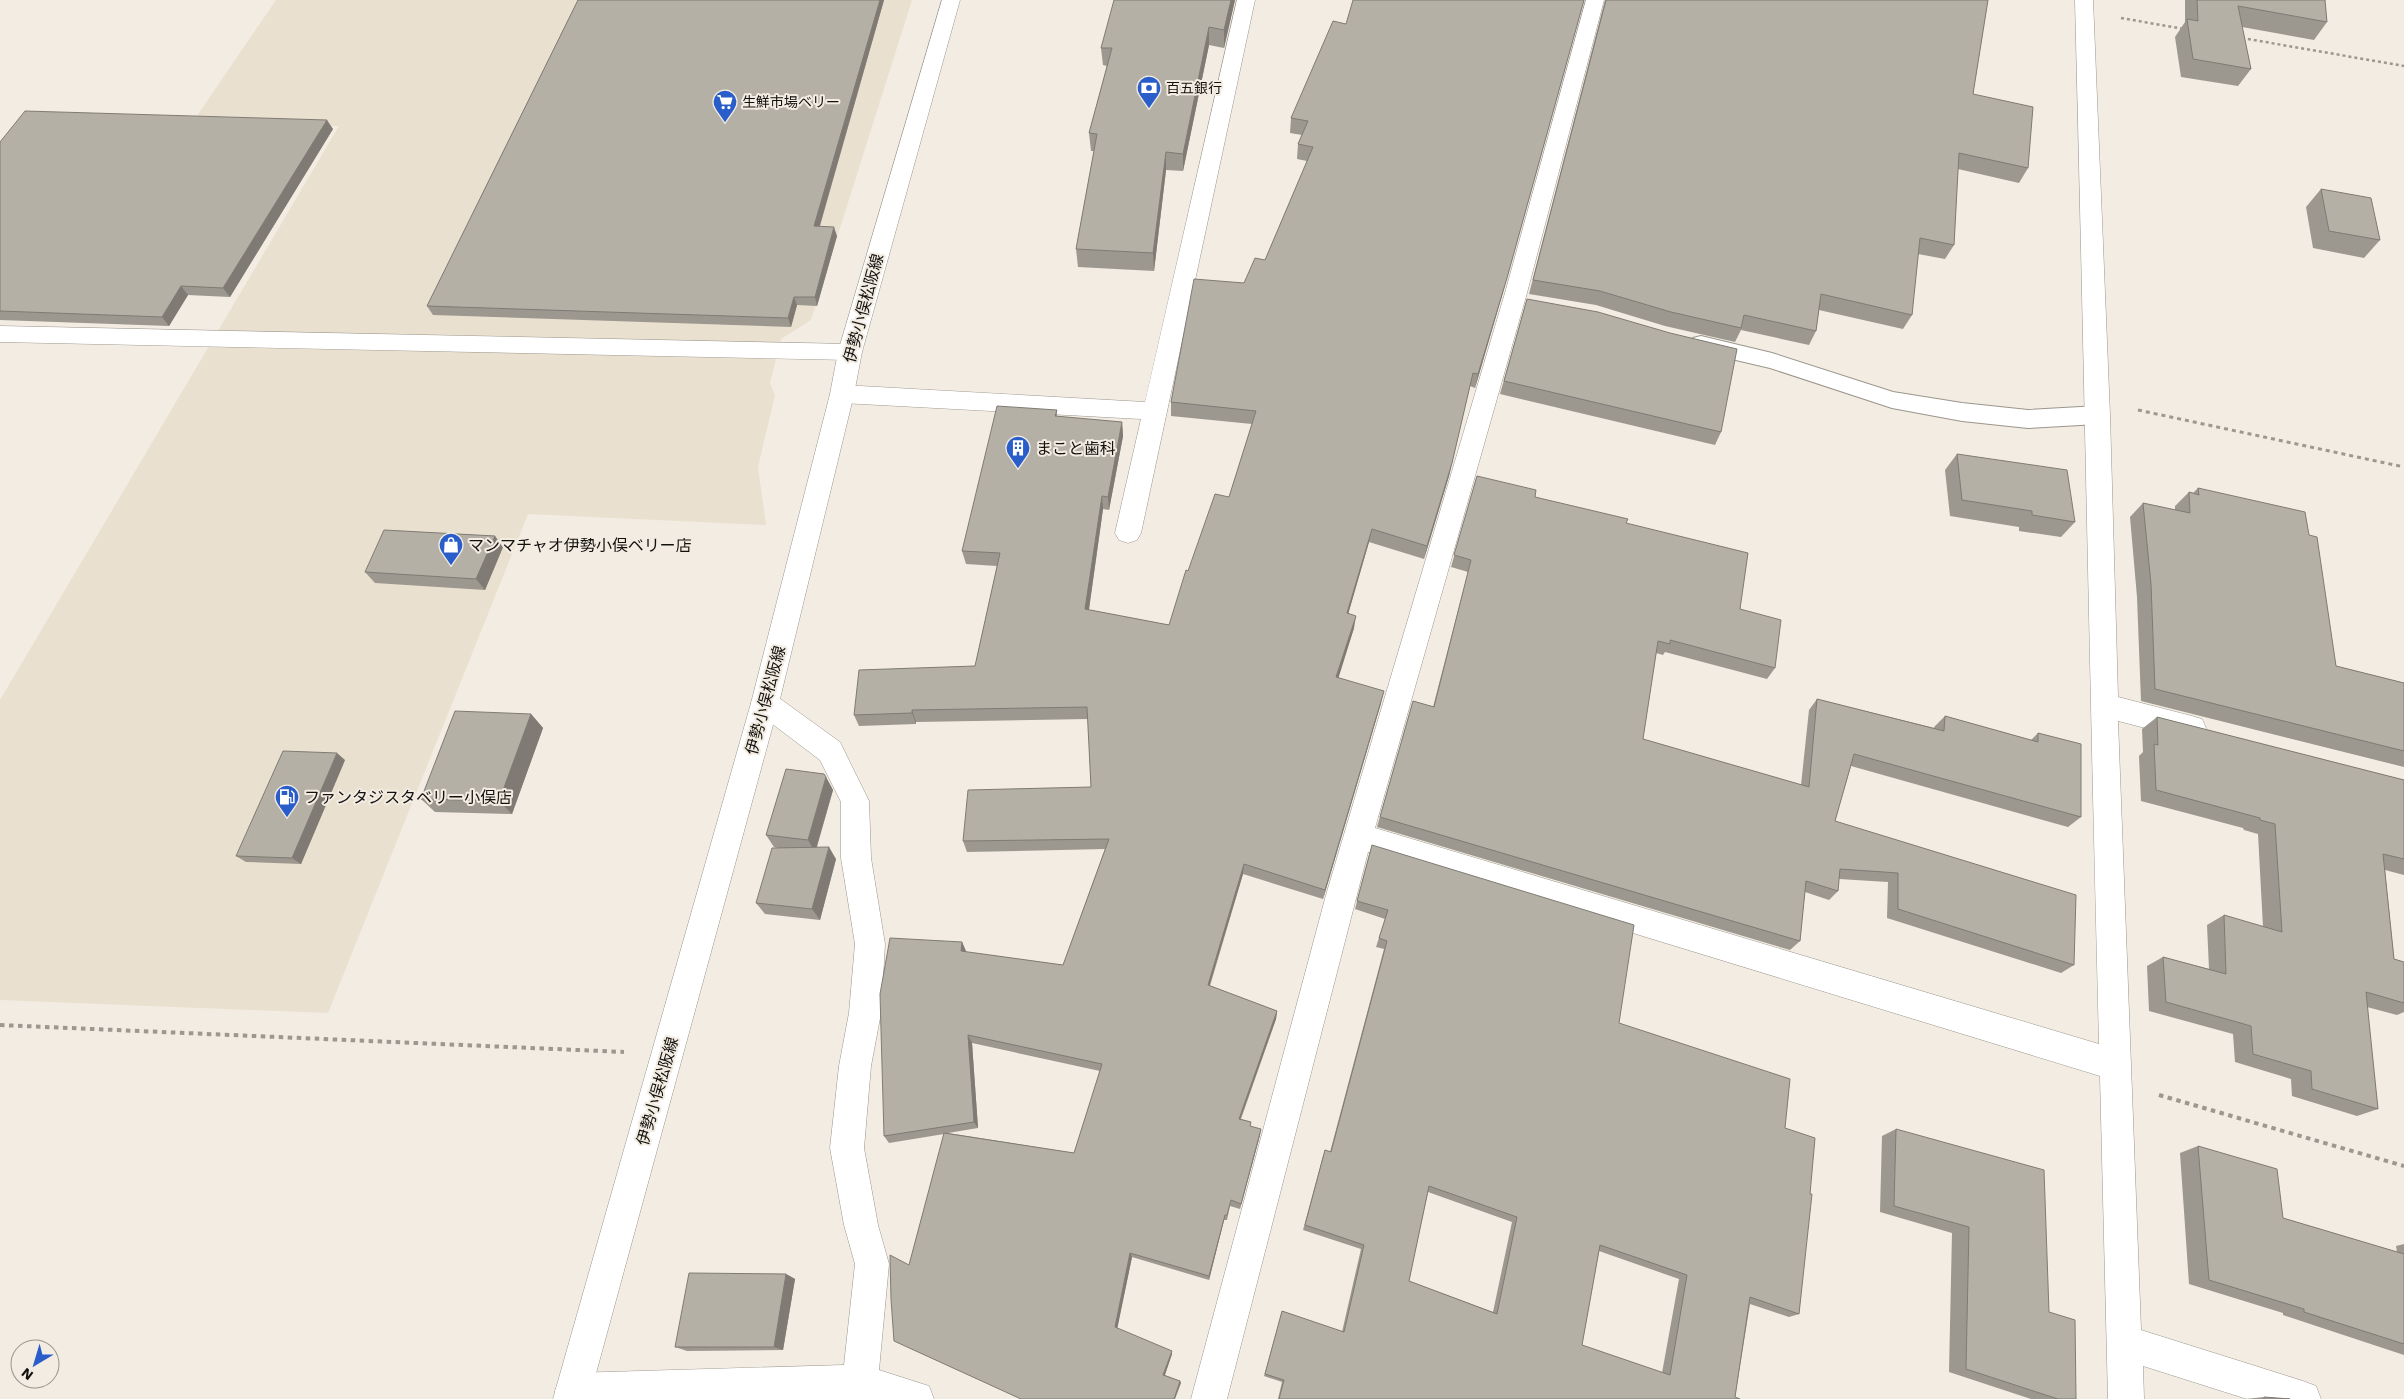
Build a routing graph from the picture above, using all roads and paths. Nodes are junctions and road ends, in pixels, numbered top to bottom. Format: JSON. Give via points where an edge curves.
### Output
{"nodes":[{"id":1,"x":951,"y":0,"type":"edge"},
{"id":2,"x":1246,"y":0,"type":"edge"},
{"id":3,"x":1595,"y":0,"type":"edge"},
{"id":4,"x":2084,"y":6,"type":"edge"},
{"id":5,"x":2188,"y":29,"type":"edge"},
{"id":6,"x":2237,"y":38,"type":"edge"},
{"id":7,"x":2404,"y":66,"type":"edge"},
{"id":8,"x":0,"y":334,"type":"edge"},
{"id":9,"x":1684,"y":341,"type":"edge"},
{"id":10,"x":850,"y":352,"type":"junction"},
{"id":11,"x":842,"y":394,"type":"junction"},
{"id":12,"x":2097,"y":408,"type":"junction"},
{"id":13,"x":1154,"y":411,"type":"junction"},
{"id":14,"x":2404,"y":467,"type":"edge"},
{"id":15,"x":1128,"y":533,"type":"dead end"},
{"id":16,"x":765,"y":703,"type":"junction"},
{"id":17,"x":2104,"y":706,"type":"junction"},
{"id":18,"x":2214,"y":733,"type":"edge"},
{"id":19,"x":1358,"y":836,"type":"junction"},
{"id":20,"x":0,"y":1025,"type":"edge"},
{"id":21,"x":667,"y":1054,"type":"junction"},
{"id":22,"x":2116,"y":1076,"type":"junction"},
{"id":23,"x":2404,"y":1166,"type":"edge"},
{"id":24,"x":2124,"y":1342,"type":"junction"},
{"id":25,"x":860,"y":1382,"type":"junction"},
{"id":26,"x":572,"y":1395,"type":"edge"},
{"id":27,"x":916,"y":1399,"type":"edge"},
{"id":28,"x":1209,"y":1399,"type":"edge"},
{"id":29,"x":2126,"y":1399,"type":"edge"},
{"id":30,"x":2303,"y":1399,"type":"edge"}],
"edges":[{"from":1,"to":10,"type":"street","name":"伊勢小俣松阪線"},
{"from":2,"to":13,"type":"street"},
{"from":3,"to":19,"type":"street","via":[[1522,303]]},
{"from":4,"to":5,"type":"path"},
{"from":4,"to":12,"type":"street"},
{"from":6,"to":7,"type":"path"},
{"from":8,"to":10,"type":"street"},
{"from":9,"to":12,"type":"lane","via":[[1772,361],[1892,400],[1962,412],[2028,419]]},
{"from":10,"to":11,"type":"street","name":"伊勢小俣松阪線"},
{"from":11,"to":13,"type":"street"},
{"from":11,"to":16,"type":"street","name":"伊勢小俣松阪線"},
{"from":12,"to":14,"type":"path"},
{"from":12,"to":17,"type":"street"},
{"from":13,"to":15,"type":"street"},
{"from":16,"to":21,"type":"street","name":"伊勢小俣松阪線"},
{"from":16,"to":25,"type":"street","via":[[830,751],[855,801],[856,858],[870,944],[865,1013],[854,1066],[847,1148],[861,1225],[872,1264]]},
{"from":17,"to":18,"type":"street"},
{"from":17,"to":22,"type":"street"},
{"from":19,"to":22,"type":"street"},
{"from":19,"to":28,"type":"street"},
{"from":20,"to":21,"type":"path"},
{"from":21,"to":26,"type":"street","name":"伊勢小俣松阪線"},
{"from":22,"to":23,"type":"path","via":[[2145,1091]]},
{"from":22,"to":24,"type":"street"},
{"from":24,"to":29,"type":"street"},
{"from":24,"to":30,"type":"street"},
{"from":25,"to":26,"type":"street"},
{"from":25,"to":27,"type":"street"}]}
